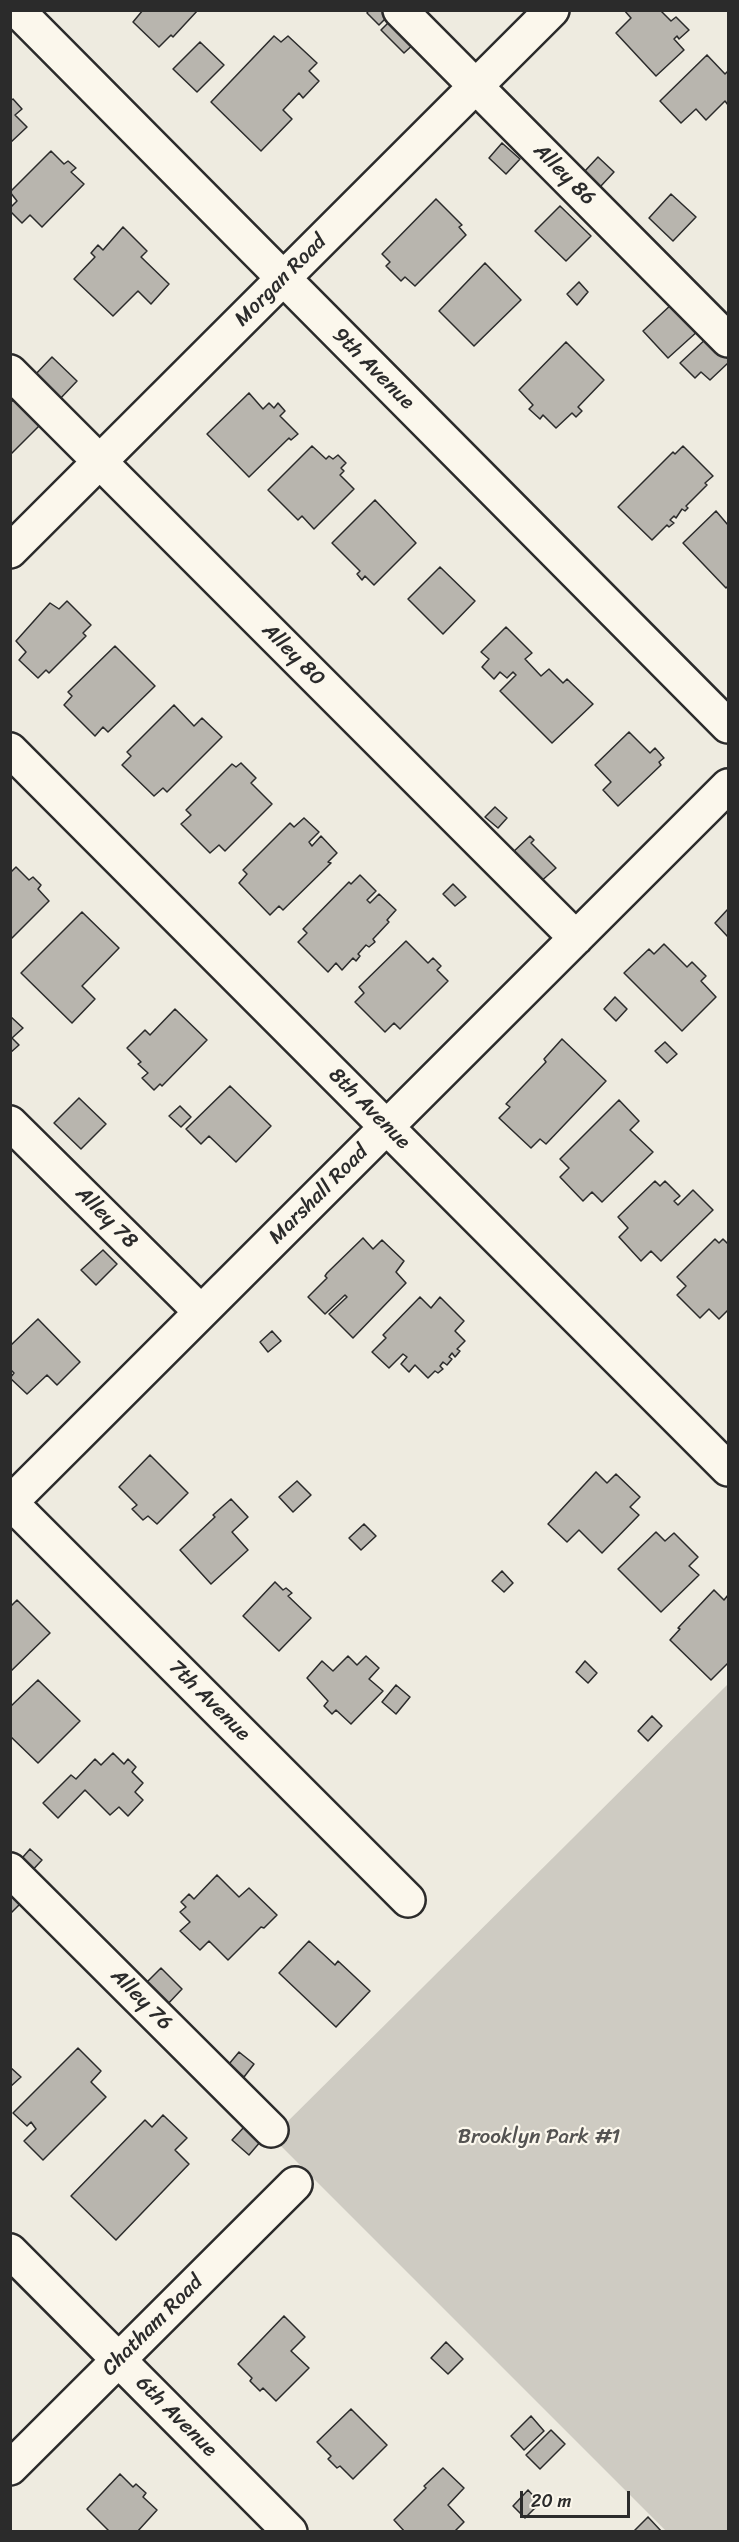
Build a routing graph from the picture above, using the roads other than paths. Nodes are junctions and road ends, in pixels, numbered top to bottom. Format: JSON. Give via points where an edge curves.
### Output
{"nodes":[{"id":1,"x":17,"y":10,"type":"edge"},
{"id":2,"x":400,"y":10,"type":"edge"},
{"id":3,"x":552,"y":10,"type":"edge"},
{"id":4,"x":476,"y":87,"type":"junction"},
{"id":5,"x":283,"y":279,"type":"junction"},
{"id":6,"x":729,"y":340,"type":"edge"},
{"id":7,"x":10,"y":372,"type":"edge"},
{"id":8,"x":100,"y":461,"type":"junction"},
{"id":9,"x":10,"y":551,"type":"edge"},
{"id":10,"x":729,"y":726,"type":"edge"},
{"id":11,"x":10,"y":750,"type":"edge"},
{"id":12,"x":729,"y":786,"type":"edge"},
{"id":13,"x":576,"y":938,"type":"junction"},
{"id":14,"x":10,"y":1123,"type":"edge"},
{"id":15,"x":387,"y":1127,"type":"junction"},
{"id":16,"x":201,"y":1312,"type":"junction"},
{"id":17,"x":729,"y":1469,"type":"edge"},
{"id":18,"x":11,"y":1502,"type":"edge"},
{"id":19,"x":10,"y":1870,"type":"edge"},
{"id":20,"x":408,"y":1900,"type":"dead end"},
{"id":21,"x":271,"y":2130,"type":"dead end"},
{"id":22,"x":295,"y":2184,"type":"dead end"},
{"id":23,"x":10,"y":2251,"type":"edge"},
{"id":24,"x":119,"y":2359,"type":"junction"},
{"id":25,"x":10,"y":2468,"type":"edge"},
{"id":26,"x":290,"y":2532,"type":"edge"}],
"edges":[{"from":1,"to":5,"type":"street","name":"9th Avenue"},
{"from":2,"to":4,"type":"street","name":"Alley 86"},
{"from":3,"to":4,"type":"street","name":"Morgan Road"},
{"from":4,"to":5,"type":"street","name":"Morgan Road"},
{"from":4,"to":6,"type":"street","name":"Alley 86"},
{"from":5,"to":8,"type":"street","name":"Morgan Road"},
{"from":5,"to":10,"type":"street","name":"9th Avenue"},
{"from":7,"to":8,"type":"street","name":"Alley 80"},
{"from":8,"to":9,"type":"street","name":"Morgan Road"},
{"from":8,"to":13,"type":"street","name":"Alley 80"},
{"from":11,"to":15,"type":"street","name":"8th Avenue"},
{"from":12,"to":13,"type":"street","name":"Marshall Road"},
{"from":13,"to":15,"type":"street","name":"Marshall Road"},
{"from":14,"to":16,"type":"street","name":"Alley 78"},
{"from":15,"to":16,"type":"street","name":"Marshall Road"},
{"from":15,"to":17,"type":"street","name":"8th Avenue"},
{"from":16,"to":18,"type":"street","name":"Marshall Road"},
{"from":18,"to":20,"type":"street","name":"7th Avenue"},
{"from":19,"to":21,"type":"street","name":"Alley 76"},
{"from":22,"to":24,"type":"street","name":"Chatham Road"},
{"from":23,"to":24,"type":"street","name":"6th Avenue"},
{"from":24,"to":25,"type":"street","name":"Chatham Road"},
{"from":24,"to":26,"type":"street","name":"6th Avenue"}]}
